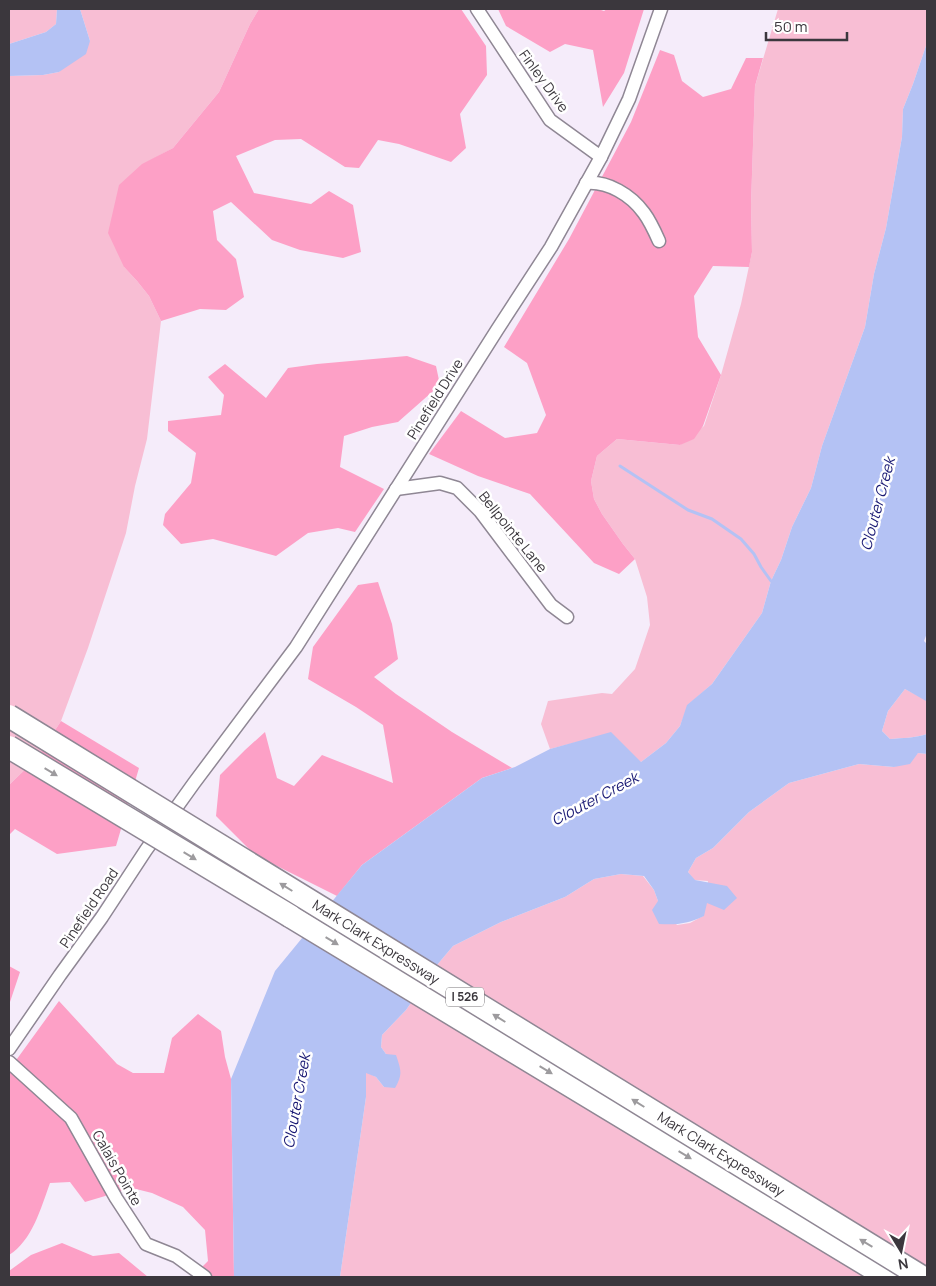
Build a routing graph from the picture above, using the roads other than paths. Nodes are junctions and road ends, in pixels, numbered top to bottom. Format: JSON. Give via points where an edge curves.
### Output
{"nodes":[{"id":1,"x":477,"y":9,"type":"edge"},
{"id":2,"x":660,"y":9,"type":"edge"},
{"id":3,"x":601,"y":157,"type":"junction"},
{"id":4,"x":586,"y":183,"type":"junction"},
{"id":5,"x":659,"y":241,"type":"dead end"},
{"id":6,"x":396,"y":489,"type":"junction"},
{"id":7,"x":567,"y":617,"type":"dead end"},
{"id":8,"x":9,"y":716,"type":"edge"},
{"id":9,"x":9,"y":747,"type":"edge"},
{"id":10,"x":194,"y":783,"type":"joint"},
{"id":11,"x":9,"y":1049,"type":"edge"},
{"id":12,"x":9,"y":1062,"type":"edge"},
{"id":13,"x":206,"y":1277,"type":"edge"},
{"id":14,"x":887,"y":1277,"type":"edge"},
{"id":15,"x":922,"y":1277,"type":"edge"}],
"edges":[{"from":1,"to":3,"type":"street","name":"Finley Drive","via":[[550,120]]},
{"from":2,"to":3,"type":"street","name":"Pinefield Drive","via":[[629,99]]},
{"from":3,"to":4,"type":"street","name":"Pinefield Drive"},
{"from":4,"to":5,"type":"street","via":[[605,184],[634,201],[644,212]]},
{"from":4,"to":6,"type":"street","name":"Pinefield Drive","via":[[551,247]]},
{"from":6,"to":7,"type":"street","name":"Bellpointe Lane","via":[[440,483],[457,488],[480,511],[551,604]]},
{"from":6,"to":10,"type":"street","name":"Pinefield Drive","via":[[296,647]]},
{"from":15,"to":8,"type":"highway","name":"Mark Clark Expressway","number":"I 526","one_way":true,"bridge":true},
{"from":9,"to":14,"type":"highway","name":"Mark Clark Expressway","number":"I 526","one_way":true,"bridge":true},
{"from":10,"to":11,"type":"street","name":"Pinefield Road"},
{"from":12,"to":13,"type":"street","name":"Calais Pointe","via":[[71,1118],[146,1244],[176,1256]]}]}
